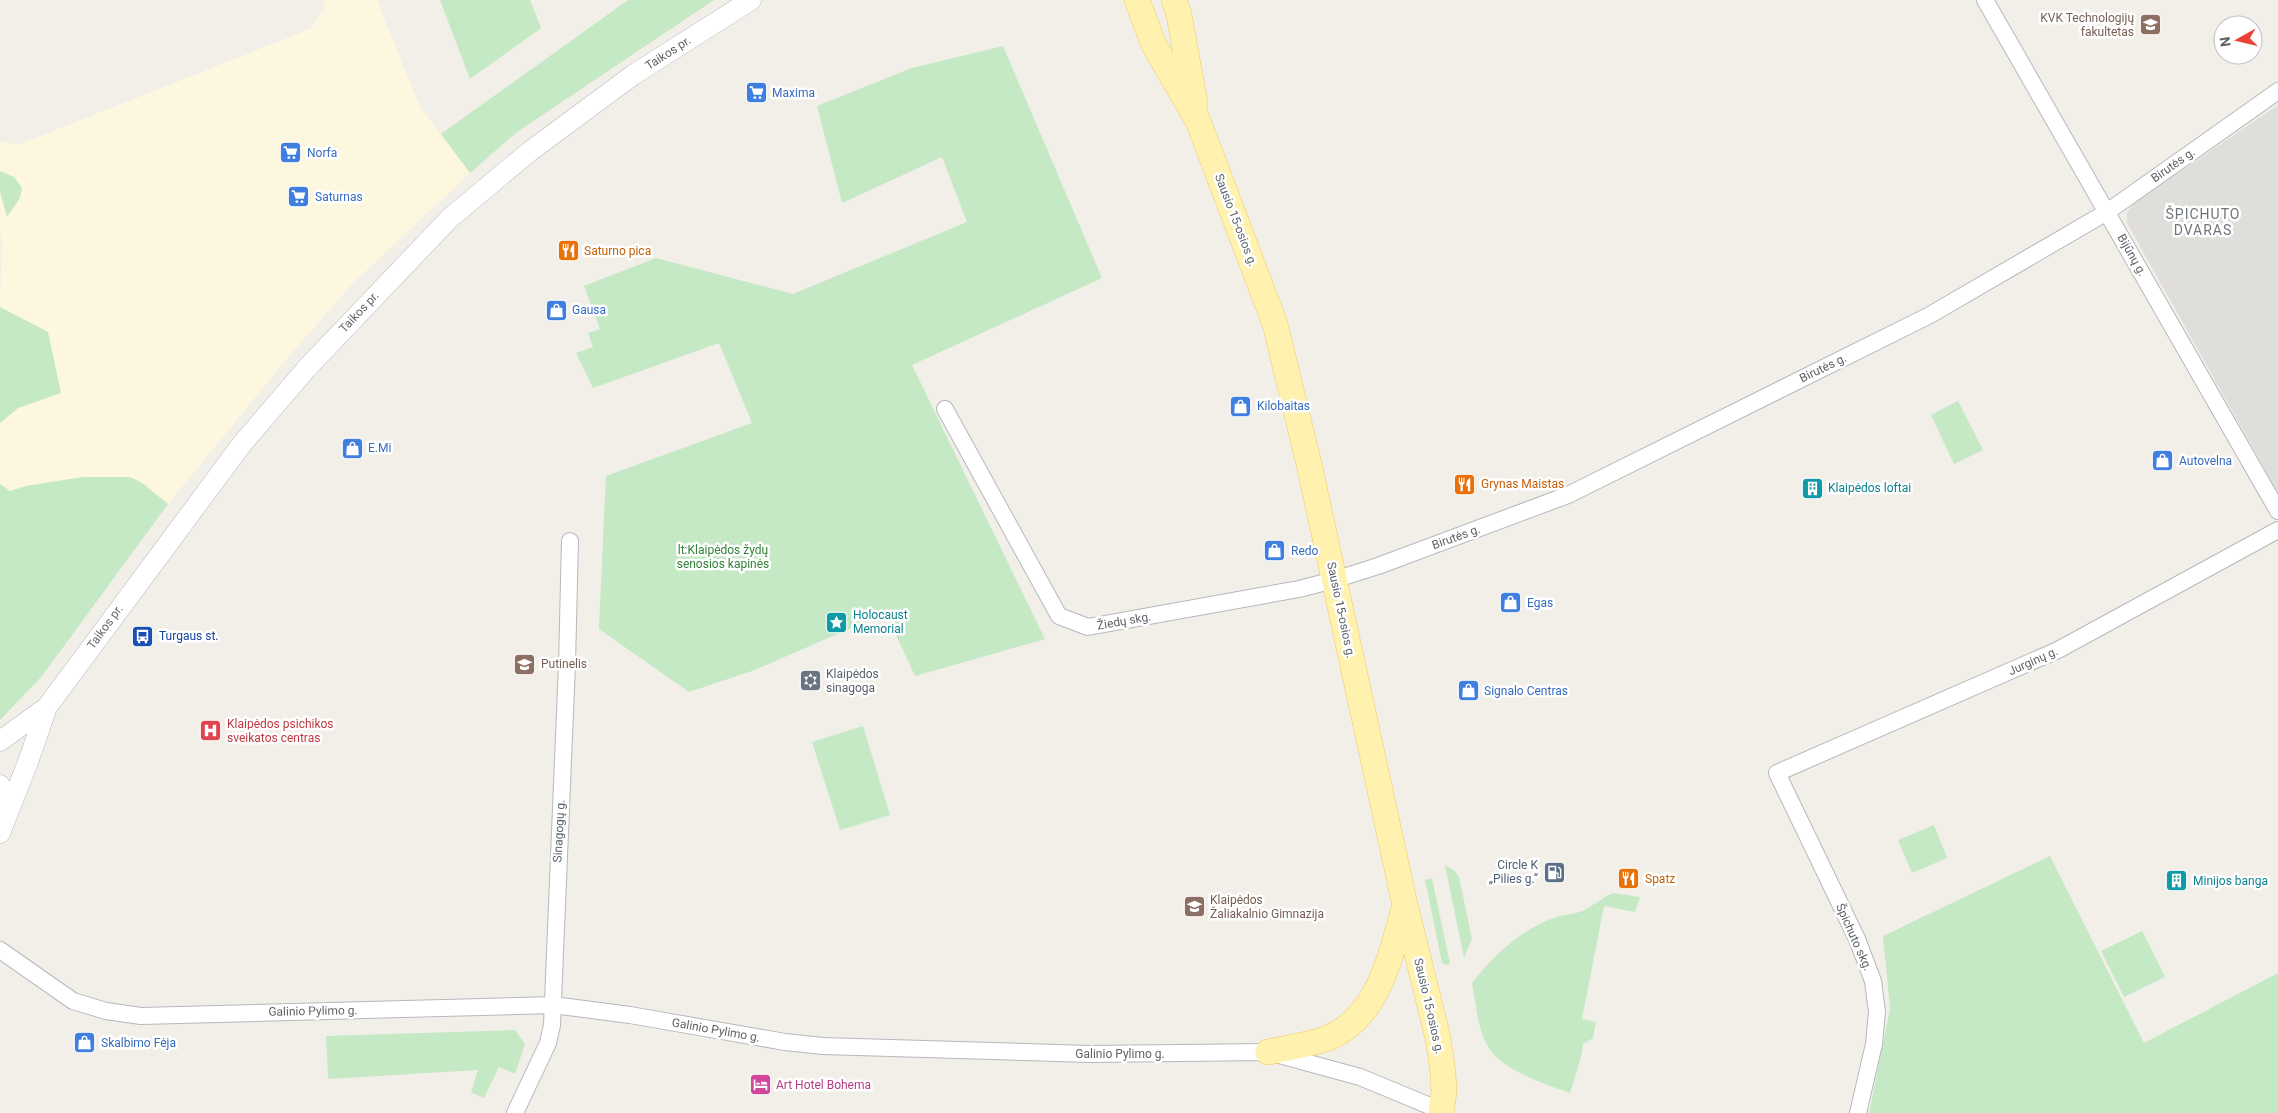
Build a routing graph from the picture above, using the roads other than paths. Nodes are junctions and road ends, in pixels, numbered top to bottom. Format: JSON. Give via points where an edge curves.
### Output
{"nodes":[{"id":1,"x":751,"y":0,"type":"edge"},
{"id":2,"x":1137,"y":0,"type":"edge"},
{"id":3,"x":1174,"y":0,"type":"edge"},
{"id":4,"x":1985,"y":0,"type":"edge"},
{"id":5,"x":2278,"y":91,"type":"edge"},
{"id":6,"x":1198,"y":121,"type":"junction"},
{"id":7,"x":2107,"y":212,"type":"junction"},
{"id":8,"x":945,"y":408,"type":"dead end"},
{"id":9,"x":2278,"y":511,"type":"edge"},
{"id":10,"x":2278,"y":530,"type":"edge"},
{"id":11,"x":570,"y":540,"type":"dead end"},
{"id":12,"x":1334,"y":580,"type":"junction"},
{"id":13,"x":47,"y":706,"type":"junction"},
{"id":14,"x":0,"y":741,"type":"edge"},
{"id":15,"x":1777,"y":773,"type":"joint"},
{"id":16,"x":0,"y":785,"type":"edge"},
{"id":17,"x":8,"y":812,"type":"junction"},
{"id":18,"x":0,"y":833,"type":"edge"},
{"id":19,"x":1405,"y":905,"type":"junction"},
{"id":20,"x":0,"y":950,"type":"edge"},
{"id":21,"x":553,"y":1005,"type":"junction"},
{"id":22,"x":1268,"y":1052,"type":"junction"},
{"id":23,"x":1446,"y":1112,"type":"edge"},
{"id":24,"x":515,"y":1113,"type":"edge"},
{"id":25,"x":1858,"y":1113,"type":"edge"}],
"edges":[{"from":1,"to":13,"type":"street","name":"Taikos pr.","via":[[633,76],[529,152],[436,232],[307,368],[242,444]]},
{"from":2,"to":6,"type":"main road","name":"Sausio 15-osios g.","via":[[1154,45]]},
{"from":3,"to":6,"type":"main road","name":"Sausio 15-osios g."},
{"from":4,"to":7,"type":"street","name":"Bijūnų g."},
{"from":5,"to":7,"type":"street","name":"Birutės g."},
{"from":6,"to":12,"type":"main road","name":"Sausio 15-osios g.","via":[[1275,324]]},
{"from":7,"to":9,"type":"street","name":"Bijūnų g."},
{"from":7,"to":12,"type":"street","name":"Birutės g.","via":[[1930,315],[1568,495]]},
{"from":8,"to":12,"type":"street","name":"Žiedų skg.","via":[[1059,616],[1088,627]]},
{"from":10,"to":15,"type":"street","name":"Jurginų g.","via":[[2058,650]]},
{"from":11,"to":21,"type":"street","name":"Sinagogų g."},
{"from":12,"to":19,"type":"main road","name":"Sausio 15-osios g."},
{"from":13,"to":14,"type":"street","name":"Taikos pr."},
{"from":13,"to":17,"type":"street","name":"Taikos pr."},
{"from":15,"to":25,"type":"street","name":"Špichuto skg.","via":[[1874,981],[1877,1012],[1874,1044]]},
{"from":16,"to":17,"type":"street"},
{"from":17,"to":18,"type":"street","name":"Taikos pr."},
{"from":19,"to":22,"type":"main road","via":[[1379,984],[1368,1004],[1350,1024],[1326,1039]]},
{"from":19,"to":23,"type":"main road","name":"Sausio 15-osios g.","via":[[1438,1038]]},
{"from":20,"to":21,"type":"street","name":"Galinio Pylimo g.","via":[[73,1002],[106,1012],[142,1016]]},
{"from":21,"to":22,"type":"street","name":"Galinio Pylimo g.","via":[[832,1047],[1090,1054]]},
{"from":21,"to":24,"type":"street","name":"Sinagogų g.","via":[[548,1043]]},
{"from":22,"to":23,"type":"street","name":"Galinio Pylimo g.","via":[[1360,1077]]}]}
